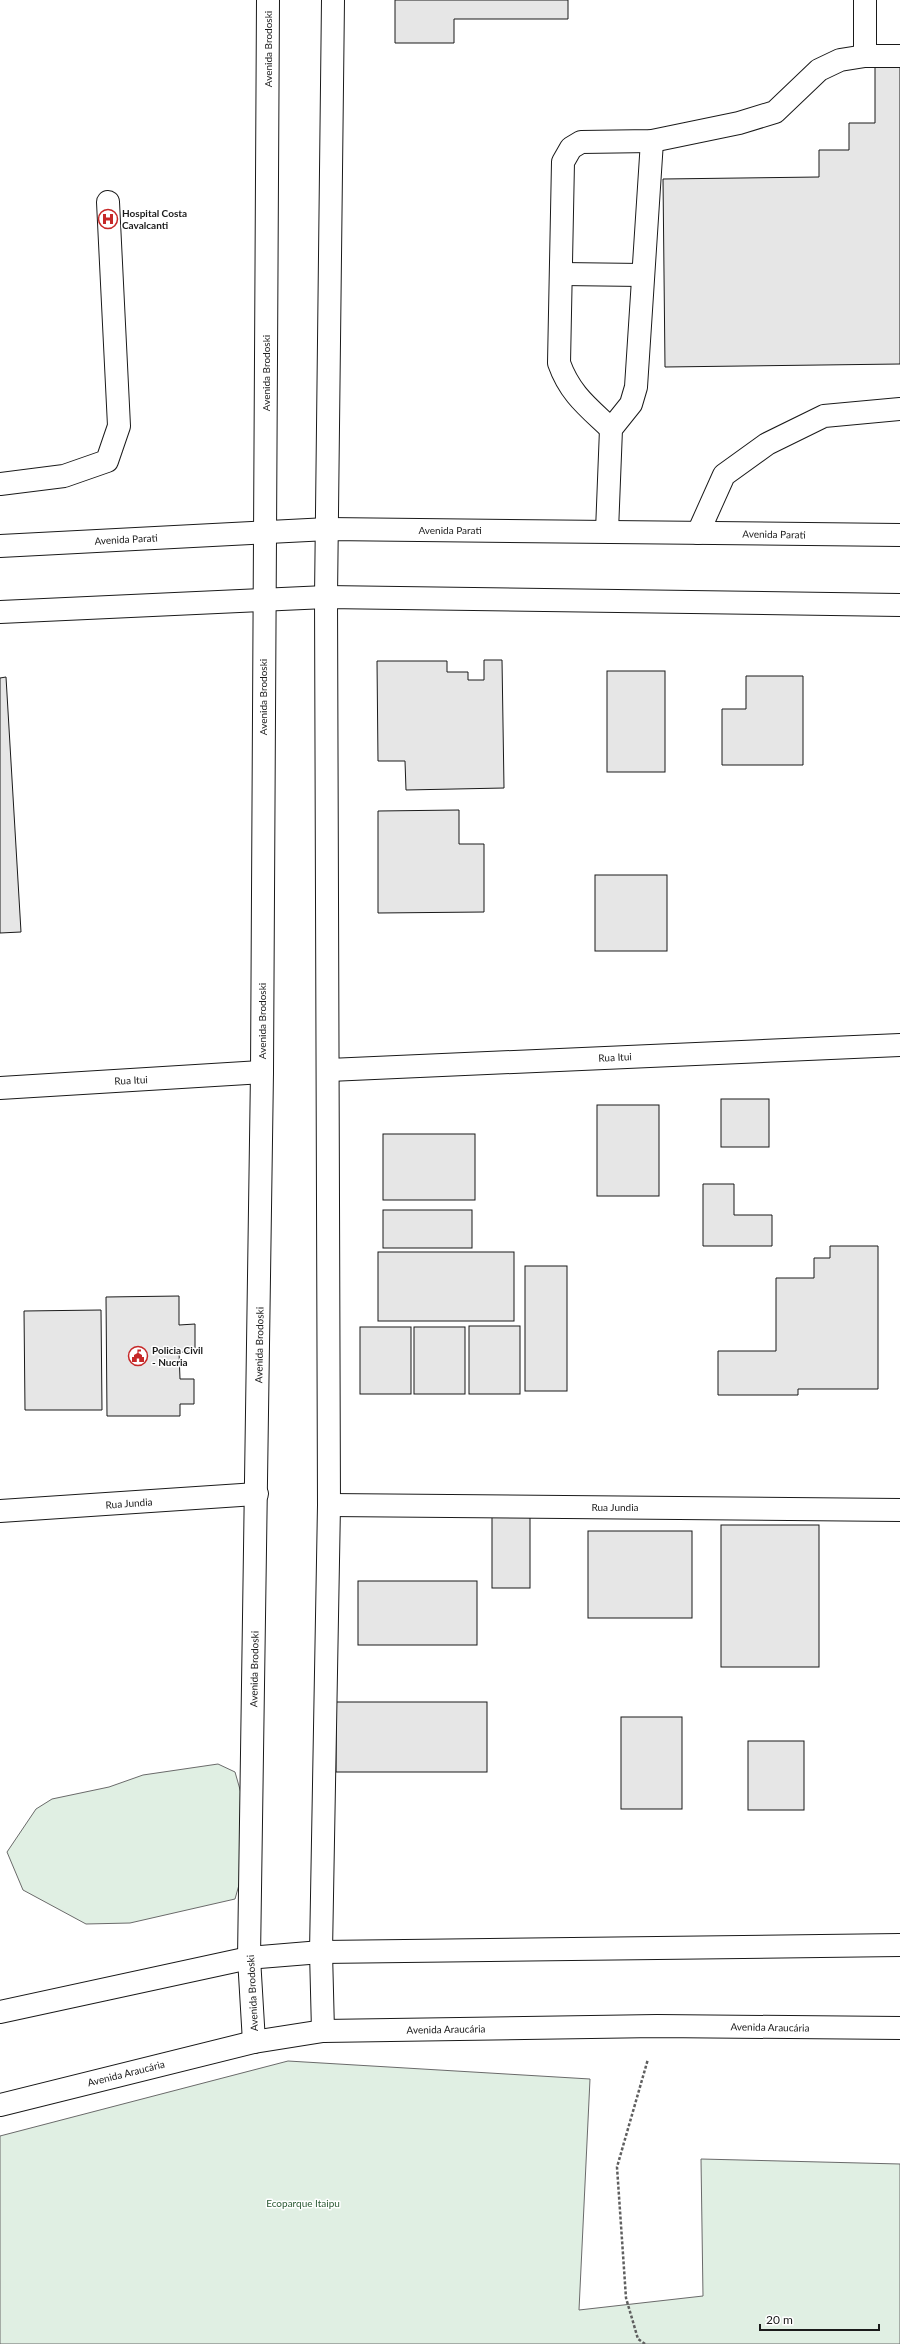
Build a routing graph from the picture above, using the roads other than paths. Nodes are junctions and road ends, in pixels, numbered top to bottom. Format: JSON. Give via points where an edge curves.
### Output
{"nodes":[{"id":1,"x":268,"y":0,"type":"edge"},
{"id":2,"x":333,"y":0,"type":"edge"},
{"id":3,"x":865,"y":0,"type":"edge"},
{"id":4,"x":865,"y":56,"type":"junction"},
{"id":5,"x":900,"y":56,"type":"edge"},
{"id":6,"x":652,"y":141,"type":"junction"},
{"id":7,"x":108,"y":202,"type":"dead end"},
{"id":8,"x":562,"y":274,"type":"junction"},
{"id":9,"x":642,"y":275,"type":"junction"},
{"id":10,"x":900,"y":409,"type":"edge"},
{"id":11,"x":611,"y":429,"type":"junction"},
{"id":12,"x":0,"y":484,"type":"edge"},
{"id":13,"x":328,"y":529,"type":"junction"},
{"id":14,"x":265,"y":531,"type":"junction"},
{"id":15,"x":607,"y":531,"type":"junction"},
{"id":16,"x":698,"y":533,"type":"junction"},
{"id":17,"x":900,"y":535,"type":"edge"},
{"id":18,"x":0,"y":546,"type":"edge"},
{"id":19,"x":326,"y":597,"type":"junction"},
{"id":20,"x":263,"y":600,"type":"junction"},
{"id":21,"x":900,"y":605,"type":"edge"},
{"id":22,"x":0,"y":612,"type":"edge"},
{"id":23,"x":900,"y":1045,"type":"edge"},
{"id":24,"x":329,"y":1070,"type":"junction"},
{"id":25,"x":262,"y":1072,"type":"junction"},
{"id":26,"x":0,"y":1088,"type":"edge"},
{"id":27,"x":257,"y":1494,"type":"junction"},
{"id":28,"x":329,"y":1505,"type":"junction"},
{"id":29,"x":900,"y":1510,"type":"edge"},
{"id":30,"x":0,"y":1511,"type":"edge"},
{"id":31,"x":900,"y":1945,"type":"edge"},
{"id":32,"x":321,"y":1952,"type":"junction"},
{"id":33,"x":250,"y":1958,"type":"junction"},
{"id":34,"x":0,"y":2012,"type":"edge"},
{"id":35,"x":900,"y":2028,"type":"edge"},
{"id":36,"x":323,"y":2031,"type":"junction"},
{"id":37,"x":254,"y":2042,"type":"junction"},
{"id":38,"x":0,"y":2105,"type":"edge"}],
"edges":[{"from":1,"to":14,"type":"street","name":"Avenida Brodoski"},
{"from":2,"to":13,"type":"street"},
{"from":3,"to":4,"type":"street"},
{"from":4,"to":5,"type":"street"},
{"from":4,"to":6,"type":"street","via":[[840,60],[819,70],[775,112],[739,123]]},
{"from":6,"to":8,"type":"street","via":[[581,142],[571,148],[563,162]]},
{"from":6,"to":9,"type":"street"},
{"from":7,"to":12,"type":"street","via":[[119,426],[107,461],[64,476]]},
{"from":8,"to":9,"type":"street"},
{"from":8,"to":11,"type":"street","via":[[559,363],[565,381]]},
{"from":9,"to":11,"type":"street","via":[[636,387],[631,404]]},
{"from":10,"to":16,"type":"street","via":[[824,416],[767,444],[724,475]]},
{"from":11,"to":15,"type":"street"},
{"from":13,"to":14,"type":"street","name":"Avenida Parati"},
{"from":13,"to":15,"type":"street","name":"Avenida Parati"},
{"from":13,"to":19,"type":"street"},
{"from":14,"to":18,"type":"street","name":"Avenida Parati"},
{"from":14,"to":20,"type":"street","name":"Avenida Brodoski"},
{"from":15,"to":16,"type":"street","name":"Avenida Parati"},
{"from":16,"to":17,"type":"street","name":"Avenida Parati"},
{"from":19,"to":20,"type":"street"},
{"from":19,"to":21,"type":"street"},
{"from":19,"to":24,"type":"street"},
{"from":20,"to":22,"type":"street"},
{"from":20,"to":25,"type":"street","name":"Avenida Brodoski"},
{"from":23,"to":24,"type":"street","name":"Rua Itui"},
{"from":24,"to":28,"type":"street"},
{"from":25,"to":26,"type":"street","name":"Rua Itui"},
{"from":25,"to":27,"type":"street","name":"Avenida Brodoski"},
{"from":27,"to":30,"type":"street","name":"Rua Jundia"},
{"from":27,"to":33,"type":"street","name":"Avenida Brodoski"},
{"from":28,"to":29,"type":"street","name":"Rua Jundia"},
{"from":28,"to":32,"type":"street"},
{"from":31,"to":32,"type":"street"},
{"from":32,"to":33,"type":"street"},
{"from":32,"to":36,"type":"street"},
{"from":33,"to":34,"type":"street"},
{"from":33,"to":37,"type":"street","name":"Avenida Brodoski"},
{"from":35,"to":36,"type":"street","name":"Avenida Araucária","via":[[657,2026]]},
{"from":36,"to":37,"type":"street","name":"Avenida Araucária"},
{"from":37,"to":38,"type":"street","name":"Avenida Araucária"}]}
